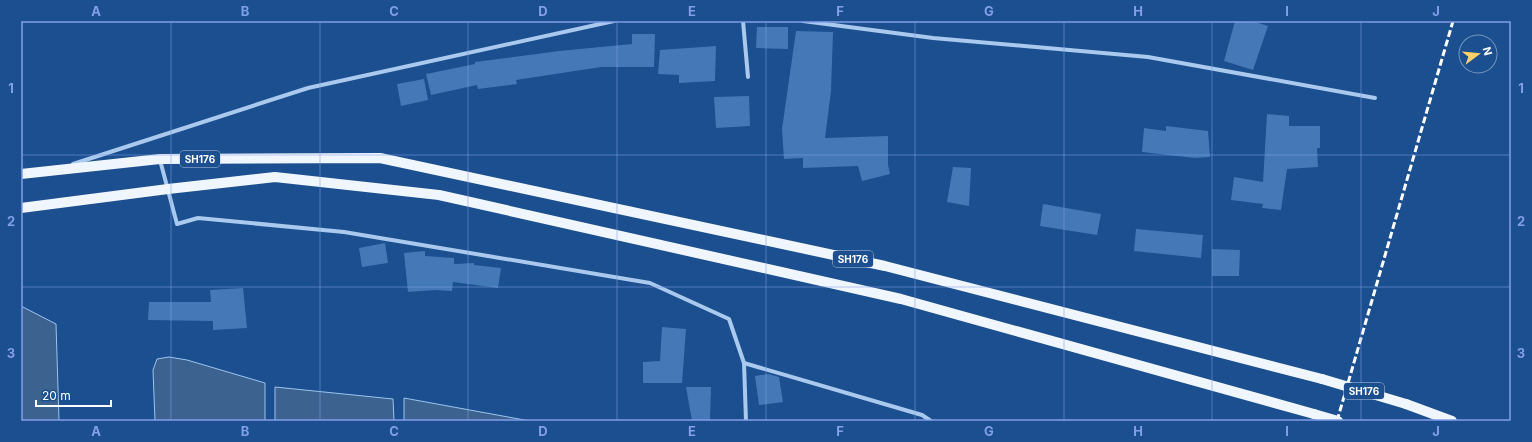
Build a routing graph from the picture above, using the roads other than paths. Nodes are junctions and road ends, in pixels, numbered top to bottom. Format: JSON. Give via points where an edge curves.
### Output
{"nodes":[{"id":1,"x":614,"y":21,"type":"edge"},
{"id":2,"x":743,"y":21,"type":"edge"},
{"id":3,"x":803,"y":21,"type":"edge"},
{"id":4,"x":748,"y":77,"type":"dead end"},
{"id":5,"x":1375,"y":98,"type":"dead end"},
{"id":6,"x":160,"y":159,"type":"junction"},
{"id":7,"x":50,"y":172,"type":"junction"},
{"id":8,"x":21,"y":174,"type":"edge"},
{"id":9,"x":168,"y":189,"type":"junction"},
{"id":10,"x":21,"y":208,"type":"edge"},
{"id":11,"x":744,"y":363,"type":"junction"},
{"id":12,"x":746,"y":421,"type":"edge"},
{"id":13,"x":931,"y":421,"type":"edge"},
{"id":14,"x":1338,"y":421,"type":"edge"},
{"id":15,"x":1452,"y":421,"type":"edge"}],
"edges":[{"from":1,"to":7,"type":"street","via":[[308,88]]},
{"from":2,"to":4,"type":"street"},
{"from":3,"to":5,"type":"street","via":[[933,38],[1148,57]]},
{"from":6,"to":7,"type":"main road","number":"SH176"},
{"from":6,"to":9,"type":"street"},
{"from":6,"to":15,"type":"main road","number":"SH176","bridge":true,"via":[[380,158],[885,266],[1322,379],[1406,404]]},
{"from":7,"to":8,"type":"main road","number":"SH176"},
{"from":9,"to":10,"type":"main road"},
{"from":9,"to":11,"type":"street","via":[[177,224],[198,218],[344,232],[650,283],[729,319]]},
{"from":9,"to":14,"type":"main road","bridge":true,"via":[[275,177],[439,195],[901,299]]},
{"from":11,"to":12,"type":"street"},
{"from":11,"to":13,"type":"street","via":[[922,415]]}]}
